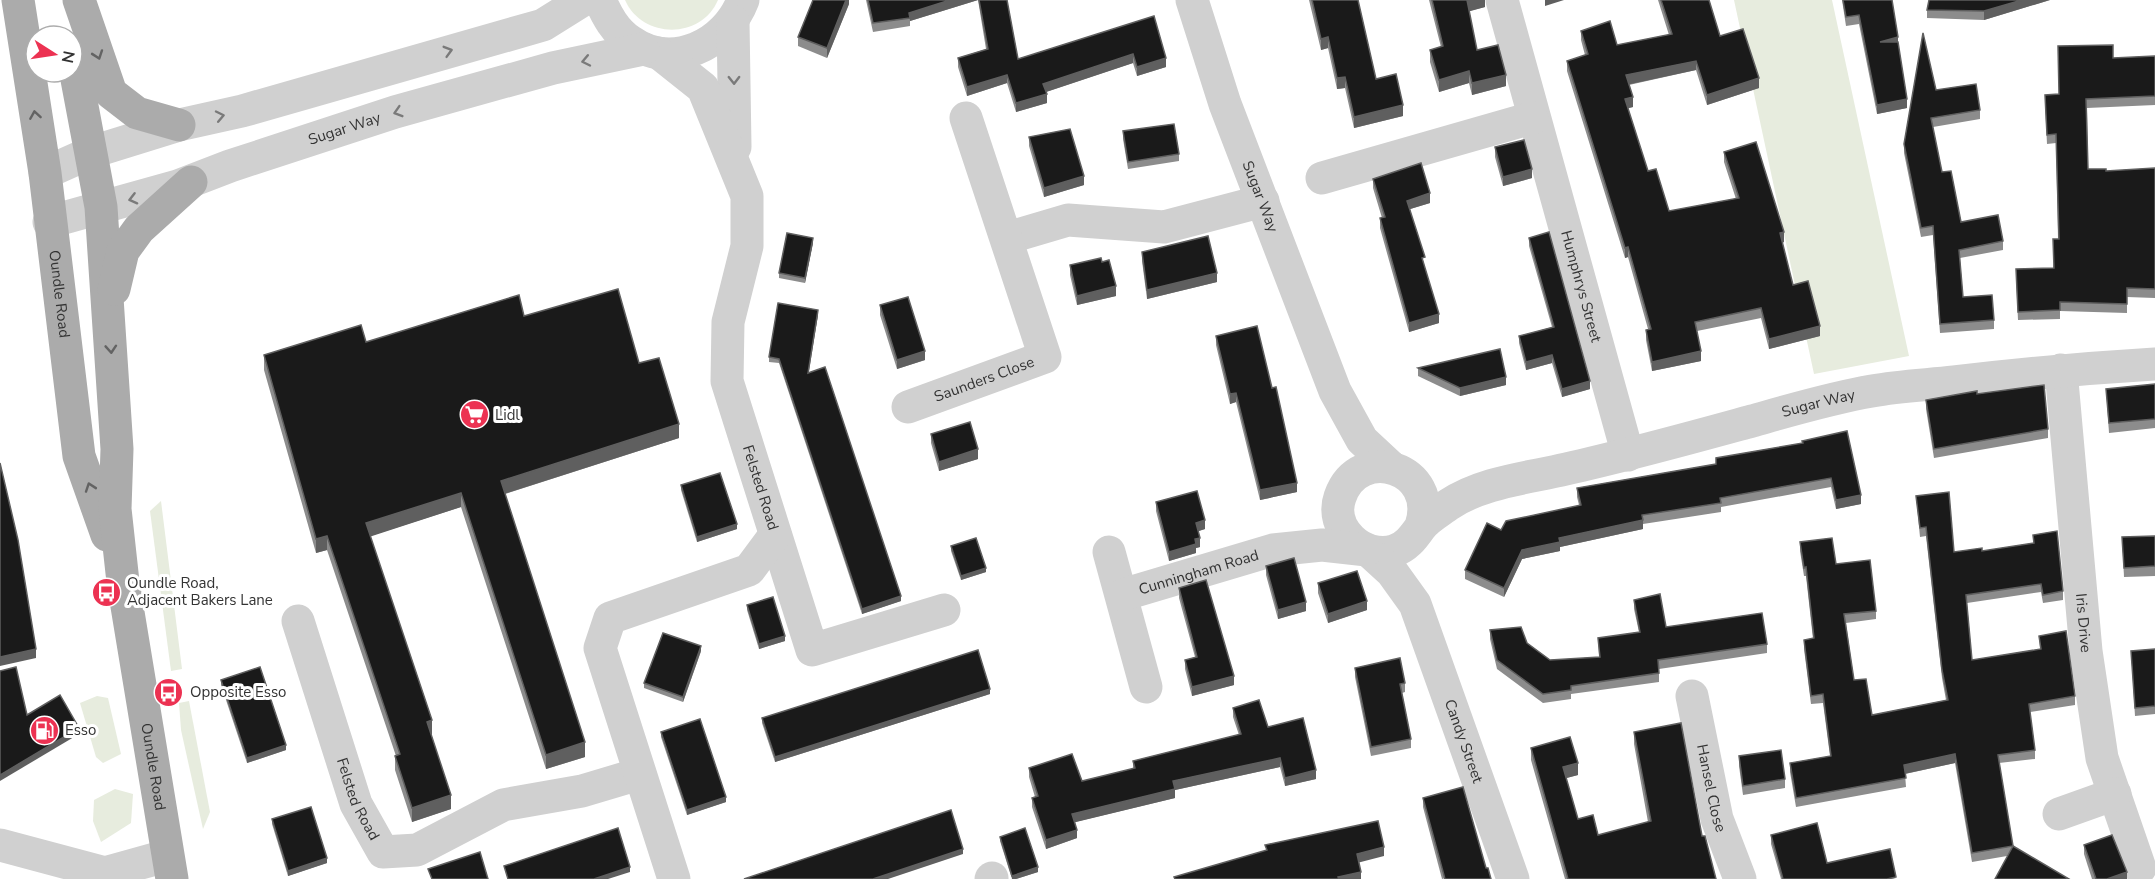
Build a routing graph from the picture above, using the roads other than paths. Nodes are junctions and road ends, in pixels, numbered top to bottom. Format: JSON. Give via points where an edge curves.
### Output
{"nodes":[{"id":1,"x":18,"y":0,"type":"edge"},
{"id":2,"x":59,"y":0,"type":"edge"},
{"id":3,"x":79,"y":0,"type":"edge"},
{"id":4,"x":583,"y":0,"type":"edge"},
{"id":5,"x":600,"y":0,"type":"edge"},
{"id":6,"x":1192,"y":0,"type":"edge"},
{"id":7,"x":1502,"y":0,"type":"edge"},
{"id":8,"x":738,"y":11,"type":"edge"},
{"id":9,"x":65,"y":24,"type":"edge"},
{"id":10,"x":651,"y":51,"type":"junction"},
{"id":11,"x":78,"y":84,"type":"edge"},
{"id":12,"x":966,"y":118,"type":"dead end"},
{"id":13,"x":1532,"y":118,"type":"junction"},
{"id":14,"x":179,"y":125,"type":"junction"},
{"id":15,"x":92,"y":152,"type":"junction"},
{"id":16,"x":735,"y":167,"type":"junction"},
{"id":17,"x":45,"y":172,"type":"junction"},
{"id":18,"x":1322,"y":178,"type":"dead end"},
{"id":19,"x":191,"y":182,"type":"junction"},
{"id":20,"x":1263,"y":201,"type":"junction"},
{"id":21,"x":101,"y":207,"type":"junction"},
{"id":22,"x":49,"y":222,"type":"junction"},
{"id":23,"x":1007,"y":238,"type":"junction"},
{"id":24,"x":108,"y":312,"type":"junction"},
{"id":25,"x":2155,"y":364,"type":"edge"},
{"id":26,"x":2061,"y":370,"type":"junction"},
{"id":27,"x":1335,"y":390,"type":"junction"},
{"id":28,"x":908,"y":407,"type":"dead end"},
{"id":29,"x":1628,"y":455,"type":"junction"},
{"id":30,"x":1400,"y":472,"type":"junction"},
{"id":31,"x":1491,"y":486,"type":"junction"},
{"id":32,"x":1340,"y":496,"type":"junction"},
{"id":33,"x":1420,"y":528,"type":"junction"},
{"id":34,"x":775,"y":535,"type":"junction"},
{"id":35,"x":1273,"y":550,"type":"junction"},
{"id":36,"x":1368,"y":550,"type":"junction"},
{"id":37,"x":1109,"y":552,"type":"dead end"},
{"id":38,"x":123,"y":582,"type":"junction"},
{"id":39,"x":1122,"y":595,"type":"junction"},
{"id":40,"x":1415,"y":604,"type":"junction"},
{"id":41,"x":944,"y":610,"type":"dead end"},
{"id":42,"x":298,"y":621,"type":"dead end"},
{"id":43,"x":1146,"y":687,"type":"dead end"},
{"id":44,"x":1692,"y":696,"type":"dead end"},
{"id":45,"x":639,"y":774,"type":"junction"},
{"id":46,"x":2115,"y":794,"type":"junction"},
{"id":47,"x":2059,"y":814,"type":"dead end"},
{"id":48,"x":0,"y":845,"type":"edge"},
{"id":49,"x":169,"y":868,"type":"edge"},
{"id":50,"x":2140,"y":868,"type":"dead end"},
{"id":51,"x":674,"y":879,"type":"edge"},
{"id":52,"x":1513,"y":879,"type":"edge"},
{"id":53,"x":1740,"y":879,"type":"edge"}],
"edges":[{"from":17,"to":1,"type":"main road","name":"Oundle Road","one_way":true},
{"from":2,"to":9,"type":"main road"},
{"from":3,"to":14,"type":"main road","one_way":true,"via":[[111,93],[137,113]]},
{"from":14,"to":4,"type":"street","one_way":true,"via":[[242,111],[543,25]]},
{"from":5,"to":10,"type":"street","name":"Felsted Road","via":[[610,22],[628,40]]},
{"from":6,"to":20,"type":"street","name":"Sugar Way","via":[[1225,104]]},
{"from":7,"to":13,"type":"street","name":"Humphrys Street"},
{"from":8,"to":10,"type":"street","name":"Sugar Way","via":[[719,37],[701,48],[681,54]]},
{"from":8,"to":16,"type":"street","one_way":true},
{"from":10,"to":16,"type":"street","name":"Felsted Road","via":[[703,88]]},
{"from":10,"to":19,"type":"street","name":"Sugar Way","one_way":true,"via":[[553,68],[396,112]]},
{"from":11,"to":15,"type":"main road","name":"Oundle Road"},
{"from":12,"to":23,"type":"street","name":"Saunders Close"},
{"from":13,"to":18,"type":"street"},
{"from":13,"to":29,"type":"street","name":"Humphrys Street"},
{"from":14,"to":15,"type":"street"},
{"from":15,"to":17,"type":"street"},
{"from":15,"to":21,"type":"main road","name":"Oundle Road"},
{"from":16,"to":34,"type":"street","name":"Felsted Road","via":[[747,196],[747,246],[728,322],[727,381]]},
{"from":17,"to":22,"type":"main road","name":"Oundle Road"},
{"from":19,"to":21,"type":"street","name":"Sugar Way","one_way":true},
{"from":19,"to":24,"type":"main road","via":[[139,229],[123,251]]},
{"from":20,"to":23,"type":"street","via":[[1164,227],[1068,220]]},
{"from":20,"to":27,"type":"street","name":"Sugar Way"},
{"from":21,"to":22,"type":"street","name":"Sugar Way"},
{"from":21,"to":24,"type":"main road","name":"Oundle Road"},
{"from":38,"to":22,"type":"main road","name":"Oundle Road","one_way":true,"via":[[79,456]]},
{"from":23,"to":28,"type":"street","name":"Saunders Close","via":[[1045,357]]},
{"from":24,"to":38,"type":"main road","name":"Oundle Road","one_way":true,"via":[[117,449],[115,509]]},
{"from":25,"to":26,"type":"street","name":"Sugar Way"},
{"from":26,"to":29,"type":"street","name":"Sugar Way","via":[[1872,391]]},
{"from":26,"to":46,"type":"street","name":"Iris Drive","via":[[2086,651],[2102,758]]},
{"from":27,"to":30,"type":"street","name":"Sugar Way","via":[[1362,440]]},
{"from":27,"to":32,"type":"street","name":"Sugar Way","via":[[1346,451]]},
{"from":29,"to":31,"type":"street","name":"Sugar Way"},
{"from":30,"to":31,"type":"street","name":"Sugar Way","via":[[1446,484]]},
{"from":30,"to":32,"type":"street","via":[[1377,466],[1364,470],[1352,478]]},
{"from":30,"to":33,"type":"street","via":[[1422,494],[1424,517]]},
{"from":31,"to":33,"type":"street","name":"Sugar Way","via":[[1450,504]]},
{"from":32,"to":35,"type":"street","name":"Cunningham Road","via":[[1315,523]]},
{"from":32,"to":36,"type":"street","via":[[1340,523],[1347,536]]},
{"from":33,"to":36,"type":"street","via":[[1407,544],[1395,550]]},
{"from":33,"to":40,"type":"street","name":"Candy Street","via":[[1413,563]]},
{"from":34,"to":41,"type":"street","via":[[812,650]]},
{"from":34,"to":45,"type":"street","name":"Felsted Road","via":[[749,570],[610,618],[600,648]]},
{"from":35,"to":36,"type":"street","name":"Cunningham Road","via":[[1322,545]]},
{"from":35,"to":39,"type":"street","name":"Cunningham Road"},
{"from":36,"to":40,"type":"street","name":"Candy Street","via":[[1392,572]]},
{"from":37,"to":39,"type":"street","name":"Cunningham Road"},
{"from":38,"to":49,"type":"main road","name":"Oundle Road"},
{"from":39,"to":43,"type":"street","name":"Cunningham Road"},
{"from":40,"to":52,"type":"street","name":"Candy Street"},
{"from":42,"to":45,"type":"street","name":"Felsted Road","via":[[356,804],[383,852],[417,850],[503,805],[582,792]]},
{"from":44,"to":53,"type":"street","name":"Hansel Close","via":[[1717,819]]},
{"from":45,"to":51,"type":"street","name":"Felsted Road"},
{"from":46,"to":47,"type":"street"},
{"from":46,"to":50,"type":"street","name":"Iris Drive"},
{"from":48,"to":49,"type":"street","via":[[105,873]]}]}
